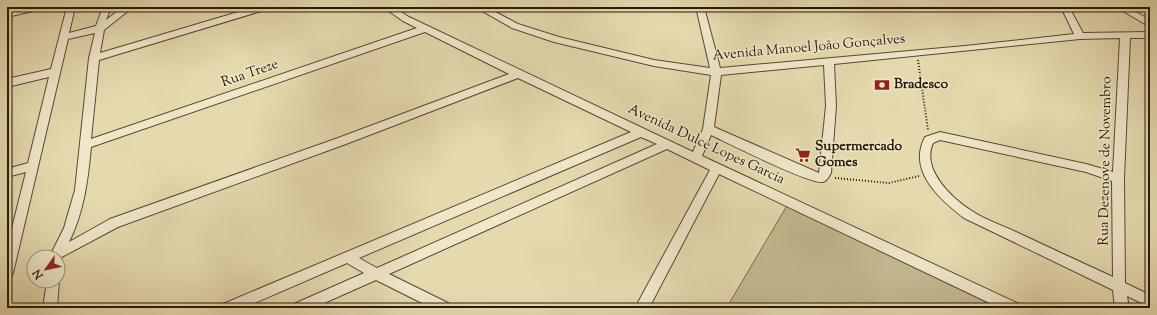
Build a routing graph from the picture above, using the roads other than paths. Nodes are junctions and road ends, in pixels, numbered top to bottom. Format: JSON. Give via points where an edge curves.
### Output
{"nodes":[{"id":1,"x":39,"y":7,"type":"edge"},
{"id":2,"x":71,"y":7,"type":"edge"},
{"id":3,"x":107,"y":7,"type":"edge"},
{"id":4,"x":129,"y":7,"type":"edge"},
{"id":5,"x":265,"y":7,"type":"edge"},
{"id":6,"x":387,"y":7,"type":"edge"},
{"id":7,"x":479,"y":7,"type":"edge"},
{"id":8,"x":700,"y":7,"type":"edge"},
{"id":9,"x":1065,"y":7,"type":"edge"},
{"id":10,"x":1119,"y":7,"type":"edge"},
{"id":11,"x":7,"y":14,"type":"edge"},
{"id":12,"x":1150,"y":17,"type":"edge"},
{"id":13,"x":1150,"y":24,"type":"edge"},
{"id":14,"x":101,"y":28,"type":"junction"},
{"id":15,"x":425,"y":29,"type":"junction"},
{"id":16,"x":1150,"y":35,"type":"edge"},
{"id":17,"x":1080,"y":36,"type":"junction"},
{"id":18,"x":1125,"y":36,"type":"junction"},
{"id":19,"x":64,"y":37,"type":"junction"},
{"id":20,"x":94,"y":58,"type":"junction"},
{"id":21,"x":829,"y":62,"type":"junction"},
{"id":22,"x":55,"y":72,"type":"junction"},
{"id":23,"x":716,"y":72,"type":"junction"},
{"id":24,"x":518,"y":74,"type":"junction"},
{"id":25,"x":7,"y":83,"type":"edge"},
{"id":26,"x":708,"y":129,"type":"junction"},
{"id":27,"x":641,"y":132,"type":"junction"},
{"id":28,"x":85,"y":145,"type":"junction"},
{"id":29,"x":666,"y":145,"type":"junction"},
{"id":30,"x":695,"y":158,"type":"junction"},
{"id":31,"x":33,"y":166,"type":"junction"},
{"id":32,"x":717,"y":168,"type":"junction"},
{"id":33,"x":7,"y":173,"type":"edge"},
{"id":34,"x":1118,"y":178,"type":"junction"},
{"id":35,"x":60,"y":249,"type":"edge"},
{"id":36,"x":66,"y":250,"type":"edge"},
{"id":37,"x":347,"y":257,"type":"junction"},
{"id":38,"x":7,"y":273,"type":"edge"},
{"id":39,"x":375,"y":273,"type":"junction"},
{"id":40,"x":1119,"y":286,"type":"junction"},
{"id":41,"x":52,"y":289,"type":"edge"},
{"id":42,"x":1150,"y":301,"type":"edge"},
{"id":43,"x":50,"y":308,"type":"edge"},
{"id":44,"x":228,"y":308,"type":"edge"},
{"id":45,"x":299,"y":308,"type":"edge"},
{"id":46,"x":445,"y":308,"type":"edge"},
{"id":47,"x":642,"y":308,"type":"edge"},
{"id":48,"x":1014,"y":308,"type":"edge"},
{"id":49,"x":1122,"y":308,"type":"edge"}],
"edges":[{"from":1,"to":11,"type":"street"},
{"from":2,"to":19,"type":"street"},
{"from":3,"to":14,"type":"street"},
{"from":4,"to":14,"type":"street"},
{"from":5,"to":20,"type":"street"},
{"from":6,"to":15,"type":"street","name":"Avenida Dulce Lopes Garcia"},
{"from":7,"to":23,"type":"street","name":"Avenida Manoel João Gonçalves","via":[[515,26],[558,40],[654,63]]},
{"from":8,"to":23,"type":"street"},
{"from":9,"to":17,"type":"street"},
{"from":10,"to":12,"type":"street"},
{"from":10,"to":13,"type":"street"},
{"from":14,"to":19,"type":"street"},
{"from":14,"to":20,"type":"street"},
{"from":15,"to":24,"type":"street","name":"Avenida Dulce Lopes Garcia"},
{"from":15,"to":28,"type":"street","name":"Rua Treze"},
{"from":16,"to":18,"type":"street","name":"Avenida Manoel João Gonçalves"},
{"from":17,"to":18,"type":"street","name":"Avenida Manoel João Gonçalves"},
{"from":17,"to":21,"type":"street","name":"Avenida Manoel João Gonçalves"},
{"from":18,"to":34,"type":"street","name":"Rua Dezenove de Novembro"},
{"from":19,"to":22,"type":"street"},
{"from":20,"to":28,"type":"street"},
{"from":21,"to":23,"type":"street","name":"Avenida Manoel João Gonçalves"},
{"from":21,"to":26,"type":"street","via":[[831,106],[824,176],[818,178],[805,174]]},
{"from":22,"to":25,"type":"street"},
{"from":22,"to":31,"type":"street"},
{"from":23,"to":26,"type":"street"},
{"from":24,"to":27,"type":"street","name":"Avenida Dulce Lopes Garcia"},
{"from":24,"to":36,"type":"street","via":[[349,139],[114,223]]},
{"from":26,"to":30,"type":"street"},
{"from":27,"to":29,"type":"street","name":"Avenida Dulce Lopes Garcia"},
{"from":27,"to":37,"type":"street"},
{"from":28,"to":35,"type":"street","via":[[81,190],[70,228]]},
{"from":29,"to":30,"type":"street","name":"Avenida Dulce Lopes Garcia"},
{"from":29,"to":39,"type":"street"},
{"from":30,"to":32,"type":"street","name":"Avenida Dulce Lopes Garcia"},
{"from":31,"to":33,"type":"street"},
{"from":31,"to":38,"type":"street"},
{"from":32,"to":47,"type":"street"},
{"from":32,"to":48,"type":"street","name":"Avenida Dulce Lopes Garcia"},
{"from":34,"to":40,"type":"street","name":"Rua Dezenove de Novembro"},
{"from":34,"to":40,"type":"street","via":[[1086,168],[956,138],[940,136],[929,140],[924,153],[929,173],[944,194],[968,215]]},
{"from":37,"to":39,"type":"street"},
{"from":37,"to":44,"type":"street"},
{"from":39,"to":45,"type":"street"},
{"from":39,"to":46,"type":"street"},
{"from":40,"to":42,"type":"street"},
{"from":40,"to":49,"type":"street","name":"Rua Dezenove de Novembro"},
{"from":41,"to":43,"type":"street"}]}
